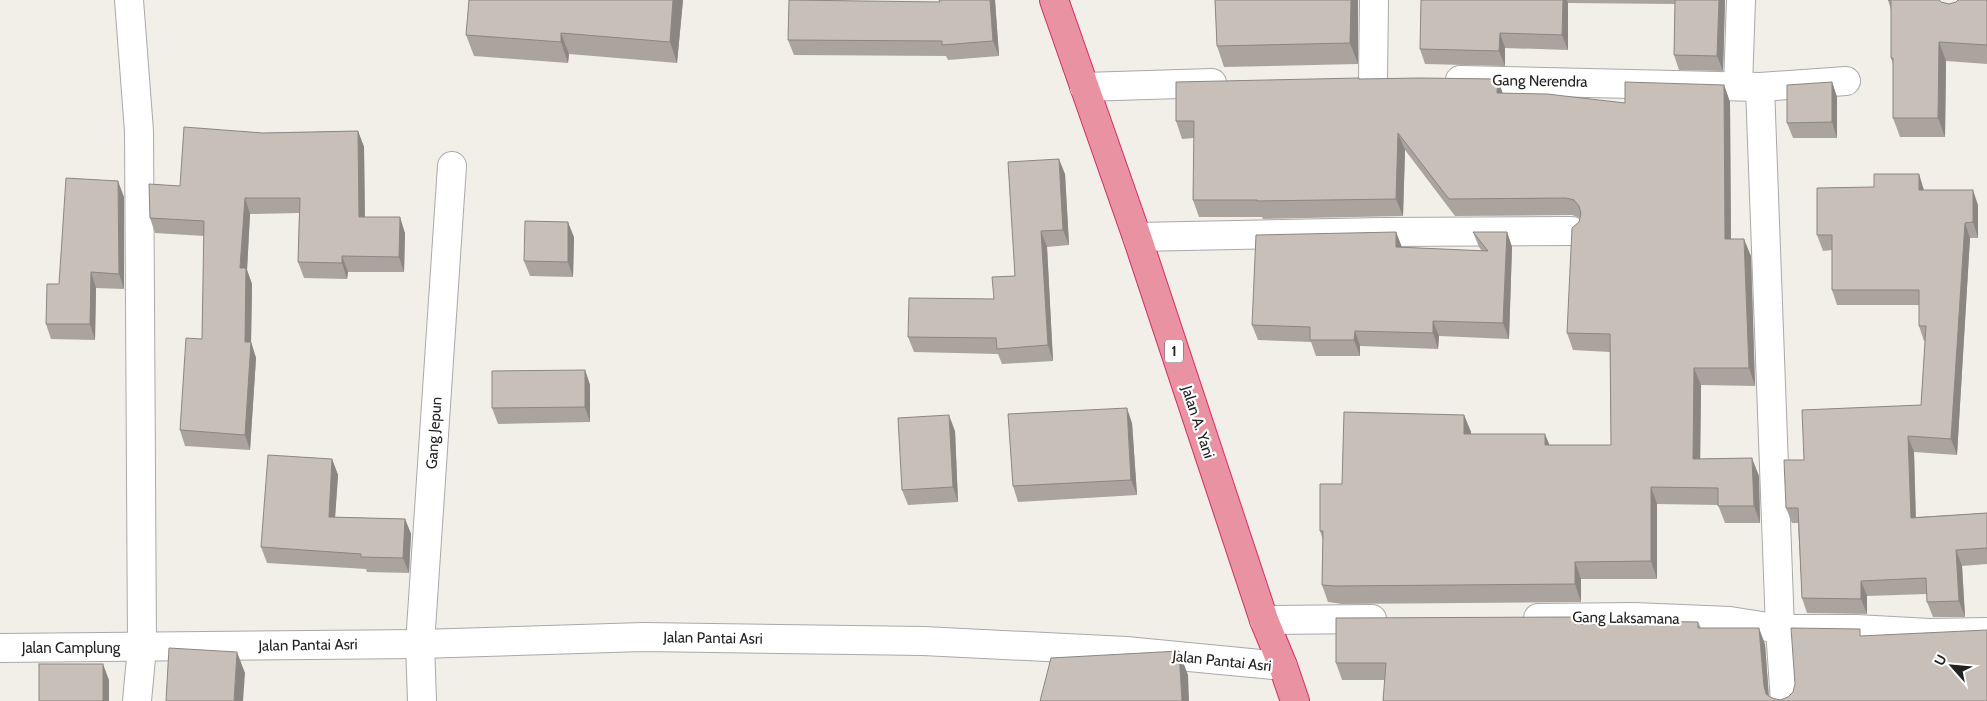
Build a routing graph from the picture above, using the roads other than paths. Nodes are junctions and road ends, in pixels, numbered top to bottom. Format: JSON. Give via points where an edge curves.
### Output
{"nodes":[{"id":1,"x":129,"y":0,"type":"edge"},
{"id":2,"x":1054,"y":0,"type":"edge"},
{"id":3,"x":1374,"y":0,"type":"edge"},
{"id":4,"x":1741,"y":0,"type":"edge"},
{"id":5,"x":1373,"y":79,"type":"junction"},
{"id":6,"x":1400,"y":79,"type":"edge"},
{"id":7,"x":1345,"y":80,"type":"edge"},
{"id":8,"x":1438,"y":80,"type":"edge"},
{"id":9,"x":1846,"y":81,"type":"dead end"},
{"id":10,"x":1239,"y":82,"type":"edge"},
{"id":11,"x":1749,"y":86,"type":"junction"},
{"id":12,"x":1084,"y":87,"type":"junction"},
{"id":13,"x":452,"y":166,"type":"dead end"},
{"id":14,"x":1572,"y":232,"type":"edge"},
{"id":15,"x":1137,"y":237,"type":"junction"},
{"id":16,"x":1515,"y":618,"type":"edge"},
{"id":17,"x":1398,"y":619,"type":"edge"},
{"id":18,"x":1264,"y":620,"type":"junction"},
{"id":19,"x":1780,"y":629,"type":"junction"},
{"id":20,"x":1987,"y":632,"type":"edge"},
{"id":21,"x":420,"y":644,"type":"junction"},
{"id":22,"x":142,"y":647,"type":"junction"},
{"id":23,"x":0,"y":648,"type":"edge"},
{"id":24,"x":1283,"y":666,"type":"junction"},
{"id":25,"x":137,"y":701,"type":"edge"},
{"id":26,"x":422,"y":701,"type":"edge"},
{"id":27,"x":1295,"y":701,"type":"edge"},
{"id":28,"x":1785,"y":701,"type":"edge"}],
"edges":[{"from":1,"to":22,"type":"street","via":[[139,131]]},
{"from":2,"to":12,"type":"highway","name":"Jalan A. Yani","number":"1"},
{"from":3,"to":5,"type":"street"},
{"from":4,"to":11,"type":"street"},
{"from":5,"to":6,"type":"street"},
{"from":5,"to":7,"type":"street"},
{"from":8,"to":11,"type":"street","name":"Gang Nerendra"},
{"from":9,"to":11,"type":"street","name":"Gang Nerendra"},
{"from":10,"to":12,"type":"street"},
{"from":11,"to":19,"type":"street"},
{"from":12,"to":15,"type":"highway","name":"Jalan A. Yani","number":"1"},
{"from":13,"to":21,"type":"street","name":"Gang Jepun"},
{"from":14,"to":15,"type":"street"},
{"from":15,"to":18,"type":"highway","name":"Jalan A. Yani","number":"1"},
{"from":16,"to":19,"type":"street","name":"Gang Laksamana","via":[[1634,617],[1730,622]]},
{"from":17,"to":18,"type":"street"},
{"from":18,"to":24,"type":"highway","name":"Jalan A. Yani","number":"1"},
{"from":19,"to":20,"type":"street","name":"Gang Laksamana"},
{"from":19,"to":28,"type":"street"},
{"from":21,"to":22,"type":"street","name":"Jalan Pantai Asri"},
{"from":21,"to":24,"type":"street","name":"Jalan Pantai Asri","via":[[643,637],[922,641],[1126,651]]},
{"from":21,"to":26,"type":"street","name":"Gang Jepun"},
{"from":22,"to":23,"type":"street","name":"Jalan Camplung"},
{"from":22,"to":25,"type":"street"},
{"from":24,"to":27,"type":"highway","name":"Jalan A. Yani","number":"1"}]}
